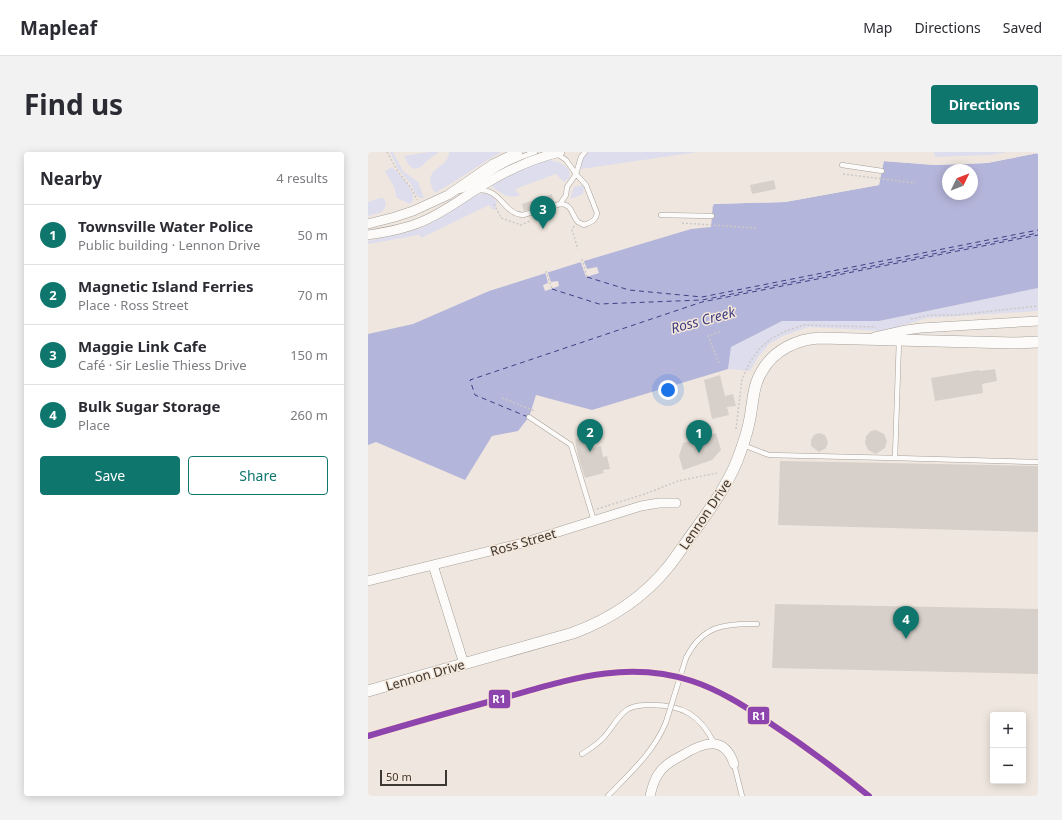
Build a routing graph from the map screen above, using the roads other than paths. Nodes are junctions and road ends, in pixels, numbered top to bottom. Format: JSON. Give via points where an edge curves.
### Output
{"nodes":[{"id":1,"x":518,"y":152,"type":"edge"},
{"id":2,"x":535,"y":152,"type":"edge"},
{"id":3,"x":556,"y":152,"type":"edge"},
{"id":4,"x":585,"y":152,"type":"edge"},
{"id":5,"x":842,"y":165,"type":"dead end"},
{"id":6,"x":882,"y":171,"type":"dead end"},
{"id":7,"x":576,"y":174,"type":"junction"},
{"id":8,"x":476,"y":190,"type":"junction"},
{"id":9,"x":448,"y":194,"type":"junction"},
{"id":10,"x":560,"y":204,"type":"junction"},
{"id":11,"x":661,"y":215,"type":"dead end"},
{"id":12,"x":712,"y":216,"type":"dead end"},
{"id":13,"x":368,"y":224,"type":"edge"},
{"id":14,"x":368,"y":235,"type":"edge"},
{"id":15,"x":1038,"y":321,"type":"edge"},
{"id":16,"x":866,"y":339,"type":"junction"},
{"id":17,"x":899,"y":340,"type":"junction"},
{"id":18,"x":1038,"y":344,"type":"edge"},
{"id":19,"x":529,"y":417,"type":"dead end"},
{"id":20,"x":743,"y":445,"type":"junction"},
{"id":21,"x":895,"y":458,"type":"junction"},
{"id":22,"x":1038,"y":462,"type":"edge"},
{"id":23,"x":676,"y":503,"type":"dead end"},
{"id":24,"x":594,"y":521,"type":"junction"},
{"id":25,"x":433,"y":565,"type":"junction"},
{"id":26,"x":368,"y":581,"type":"edge"},
{"id":27,"x":758,"y":624,"type":"dead end"},
{"id":28,"x":464,"y":664,"type":"junction"},
{"id":29,"x":368,"y":691,"type":"edge"},
{"id":30,"x":714,"y":744,"type":"junction"},
{"id":31,"x":582,"y":754,"type":"dead end"},
{"id":32,"x":734,"y":764,"type":"joint"},
{"id":33,"x":608,"y":796,"type":"edge"},
{"id":34,"x":650,"y":796,"type":"edge"},
{"id":35,"x":742,"y":796,"type":"edge"}],
"edges":[{"from":1,"to":9,"type":"street","via":[[493,164]]},
{"from":2,"to":9,"type":"lane","via":[[498,168],[468,188]]},
{"from":3,"to":7,"type":"lane","via":[[566,160]]},
{"from":3,"to":8,"type":"street","via":[[535,158],[490,180]]},
{"from":4,"to":7,"type":"lane","via":[[580,157]]},
{"from":5,"to":6,"type":"lane"},
{"from":7,"to":10,"type":"lane"},
{"from":7,"to":10,"type":"lane","via":[[586,185],[597,213],[596,217],[584,225],[578,222],[570,207]]},
{"from":8,"to":10,"type":"lane","via":[[483,189],[493,193],[520,215]]},
{"from":8,"to":14,"type":"street","via":[[421,222]]},
{"from":9,"to":13,"type":"street","via":[[420,208]]},
{"from":11,"to":12,"type":"lane"},
{"from":15,"to":16,"type":"street","via":[[913,328]]},
{"from":16,"to":17,"type":"street","name":"Lennon Drive"},
{"from":16,"to":20,"type":"street","name":"Lennon Drive","via":[[805,340],[790,345],[776,354],[762,370],[756,383]]},
{"from":17,"to":18,"type":"street","name":"Lennon Drive"},
{"from":17,"to":21,"type":"lane"},
{"from":19,"to":24,"type":"lane","via":[[571,445]]},
{"from":20,"to":21,"type":"lane","via":[[766,455]]},
{"from":20,"to":28,"type":"street","name":"Lennon Drive","via":[[736,465],[720,494],[669,566],[641,595],[615,614],[586,628]]},
{"from":21,"to":22,"type":"lane"},
{"from":23,"to":24,"type":"street","name":"Ross Street","via":[[650,504]]},
{"from":24,"to":25,"type":"street","name":"Ross Street","via":[[523,543]]},
{"from":25,"to":26,"type":"street","name":"Ross Street"},
{"from":25,"to":28,"type":"street"},
{"from":27,"to":33,"type":"lane","bridge":true,"via":[[730,624],[714,629],[696,642],[686,658],[657,742]]},
{"from":28,"to":29,"type":"street","name":"Lennon Drive"},
{"from":30,"to":31,"type":"lane","via":[[708,731],[688,712],[666,706],[638,706],[623,713],[604,738]]},
{"from":30,"to":32,"type":"street","via":[[720,745],[731,755]]},
{"from":30,"to":34,"type":"street","via":[[697,746],[659,771]]},
{"from":32,"to":35,"type":"lane"}]}
